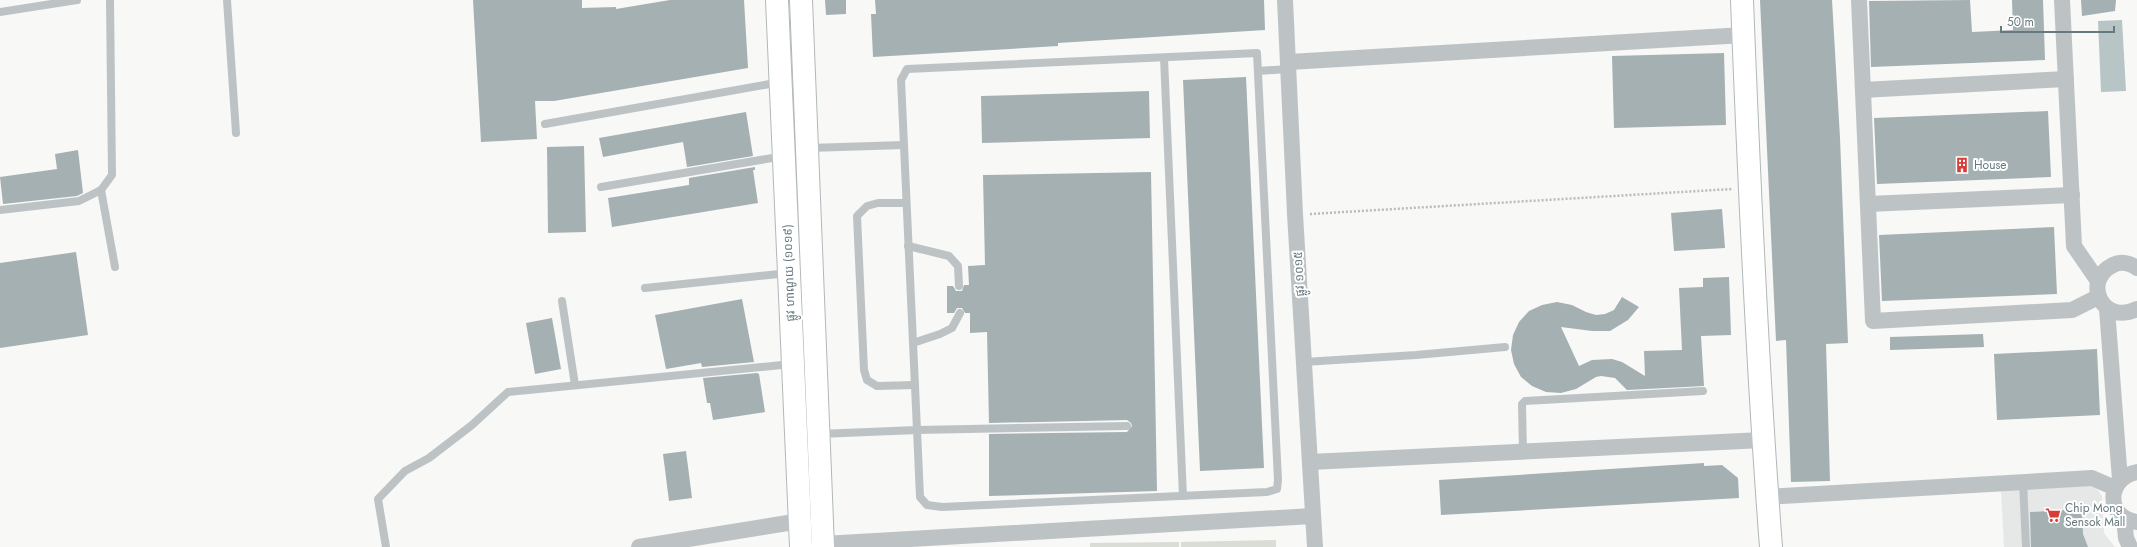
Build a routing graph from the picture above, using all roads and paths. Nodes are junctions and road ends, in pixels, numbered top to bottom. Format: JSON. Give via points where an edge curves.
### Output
{"nodes":[{"id":1,"x":76,"y":0,"type":"edge"},
{"id":2,"x":110,"y":0,"type":"edge"},
{"id":3,"x":227,"y":0,"type":"edge"},
{"id":4,"x":777,"y":0,"type":"edge"},
{"id":5,"x":801,"y":0,"type":"edge"},
{"id":6,"x":1285,"y":0,"type":"edge"},
{"id":7,"x":1742,"y":0,"type":"edge"},
{"id":8,"x":1859,"y":0,"type":"edge"},
{"id":9,"x":2062,"y":0,"type":"edge"},
{"id":10,"x":0,"y":12,"type":"edge"},
{"id":11,"x":1744,"y":35,"type":"junction"},
{"id":12,"x":1164,"y":58,"type":"junction"},
{"id":13,"x":1289,"y":66,"type":"junction"},
{"id":14,"x":1258,"y":71,"type":"junction"},
{"id":15,"x":2066,"y":79,"type":"junction"},
{"id":16,"x":781,"y":82,"type":"junction"},
{"id":17,"x":1863,"y":90,"type":"junction"},
{"id":18,"x":545,"y":124,"type":"dead end"},
{"id":19,"x":236,"y":133,"type":"dead end"},
{"id":20,"x":904,"y":145,"type":"junction"},
{"id":21,"x":793,"y":150,"type":"junction"},
{"id":22,"x":601,"y":187,"type":"dead end"},
{"id":23,"x":1750,"y":188,"type":"junction"},
{"id":24,"x":101,"y":190,"type":"junction"},
{"id":25,"x":2072,"y":195,"type":"junction"},
{"id":26,"x":906,"y":203,"type":"junction"},
{"id":27,"x":1868,"y":204,"type":"junction"},
{"id":28,"x":0,"y":210,"type":"edge"},
{"id":29,"x":1295,"y":214,"type":"junction"},
{"id":30,"x":908,"y":246,"type":"junction"},
{"id":31,"x":115,"y":268,"type":"dead end"},
{"id":32,"x":2137,"y":268,"type":"edge"},
{"id":33,"x":789,"y":273,"type":"junction"},
{"id":34,"x":2098,"y":281,"type":"junction"},
{"id":35,"x":959,"y":286,"type":"dead end"},
{"id":36,"x":645,"y":288,"type":"dead end"},
{"id":37,"x":562,"y":301,"type":"dead end"},
{"id":38,"x":2103,"y":303,"type":"junction"},
{"id":39,"x":2137,"y":309,"type":"edge"},
{"id":40,"x":960,"y":313,"type":"dead end"},
{"id":41,"x":913,"y":343,"type":"junction"},
{"id":42,"x":1505,"y":347,"type":"dead end"},
{"id":43,"x":1304,"y":362,"type":"junction"},
{"id":44,"x":793,"y":364,"type":"junction"},
{"id":45,"x":575,"y":385,"type":"junction"},
{"id":46,"x":915,"y":386,"type":"junction"},
{"id":47,"x":1703,"y":392,"type":"dead end"},
{"id":48,"x":1127,"y":426,"type":"dead end"},
{"id":49,"x":917,"y":430,"type":"junction"},
{"id":50,"x":807,"y":434,"type":"junction"},
{"id":51,"x":1763,"y":440,"type":"junction"},
{"id":52,"x":1522,"y":452,"type":"junction"},
{"id":53,"x":1310,"y":462,"type":"junction"},
{"id":54,"x":2137,"y":472,"type":"edge"},
{"id":55,"x":2023,"y":482,"type":"junction"},
{"id":56,"x":2117,"y":484,"type":"junction"},
{"id":57,"x":1183,"y":496,"type":"junction"},
{"id":58,"x":1767,"y":497,"type":"junction"},
{"id":59,"x":1313,"y":516,"type":"junction"},
{"id":60,"x":2131,"y":520,"type":"edge"},
{"id":61,"x":800,"y":521,"type":"junction"},
{"id":62,"x":823,"y":546,"type":"edge"},
{"id":63,"x":386,"y":547,"type":"edge"},
{"id":64,"x":639,"y":547,"type":"edge"},
{"id":65,"x":801,"y":547,"type":"edge"},
{"id":66,"x":1315,"y":547,"type":"edge"},
{"id":67,"x":1771,"y":547,"type":"edge"},
{"id":68,"x":2026,"y":547,"type":"edge"},
{"id":69,"x":2130,"y":547,"type":"edge"}],
"edges":[{"from":1,"to":10,"type":"lane"},
{"from":2,"to":24,"type":"lane","via":[[112,175]]},
{"from":3,"to":19,"type":"lane"},
{"from":4,"to":16,"type":"main road","name":"ផ្លូវ ហាណូយ (១០១៩)"},
{"from":5,"to":21,"type":"main road","name":"ផ្លូវ ហាណូយ (១០១៩)"},
{"from":6,"to":13,"type":"street","name":"ផ្លូវ ១០១៥"},
{"from":7,"to":11,"type":"main road"},
{"from":8,"to":17,"type":"street"},
{"from":9,"to":15,"type":"street"},
{"from":11,"to":13,"type":"street"},
{"from":11,"to":23,"type":"main road"},
{"from":12,"to":14,"type":"lane","via":[[1257,53]]},
{"from":12,"to":20,"type":"lane","via":[[907,69],[901,80]]},
{"from":12,"to":57,"type":"lane"},
{"from":13,"to":14,"type":"lane"},
{"from":13,"to":29,"type":"street","name":"ផ្លូវ ១០១៥"},
{"from":14,"to":57,"type":"lane","via":[[1278,480],[1276,489],[1267,492]]},
{"from":15,"to":17,"type":"street"},
{"from":15,"to":25,"type":"street"},
{"from":16,"to":18,"type":"lane"},
{"from":16,"to":21,"type":"main road","name":"ផ្លូវ ហាណូយ (១០១៩)"},
{"from":17,"to":27,"type":"street"},
{"from":20,"to":21,"type":"lane"},
{"from":20,"to":26,"type":"lane"},
{"from":21,"to":22,"type":"lane"},
{"from":21,"to":33,"type":"main road","name":"ផ្លូវ ហាណូយ (១០១៩)"},
{"from":21,"to":50,"type":"main road","name":"ផ្លូវ ហាណូយ (១០១៩)"},
{"from":23,"to":29,"type":"path"},
{"from":23,"to":51,"type":"main road"},
{"from":24,"to":28,"type":"lane","via":[[79,202]]},
{"from":24,"to":31,"type":"lane"},
{"from":25,"to":27,"type":"street"},
{"from":25,"to":34,"type":"street","via":[[2074,246]]},
{"from":26,"to":30,"type":"lane"},
{"from":26,"to":46,"type":"lane","via":[[867,206],[857,216],[864,370],[867,380],[877,386]]},
{"from":27,"to":38,"type":"street","via":[[1873,319],[1876,322],[2072,310]]},
{"from":29,"to":43,"type":"street","name":"ផ្លូវ ១០១៥"},
{"from":30,"to":35,"type":"lane","via":[[949,256],[958,266]]},
{"from":30,"to":41,"type":"lane"},
{"from":32,"to":34,"type":"street","via":[[2132,264],[2118,263],[2106,269]]},
{"from":33,"to":36,"type":"lane"},
{"from":33,"to":44,"type":"main road","name":"ផ្លូវ ហាណូយ (១០១៩)"},
{"from":34,"to":38,"type":"street"},
{"from":37,"to":45,"type":"lane"},
{"from":38,"to":39,"type":"street","via":[[2118,314]]},
{"from":38,"to":56,"type":"street"},
{"from":40,"to":41,"type":"lane","via":[[952,328]]},
{"from":41,"to":46,"type":"lane"},
{"from":42,"to":43,"type":"lane"},
{"from":43,"to":53,"type":"street","name":"ផ្លូវ ១០១៥"},
{"from":44,"to":45,"type":"lane"},
{"from":44,"to":50,"type":"main road","name":"ផ្លូវ ហាណូយ (១០១៩)"},
{"from":45,"to":63,"type":"lane","via":[[508,392],[472,425],[429,458],[405,471],[378,499]]},
{"from":46,"to":49,"type":"lane"},
{"from":47,"to":52,"type":"lane","via":[[1525,401],[1522,404]]},
{"from":48,"to":49,"type":"lane"},
{"from":49,"to":50,"type":"lane"},
{"from":49,"to":57,"type":"lane","via":[[920,497],[927,506]]},
{"from":50,"to":61,"type":"main road","name":"ផ្លូវ ហាណូយ (១០១៩)"},
{"from":50,"to":62,"type":"main road","name":"ផ្លូវ ហាណូយ (១០១៩)"},
{"from":51,"to":52,"type":"street"},
{"from":51,"to":58,"type":"main road"},
{"from":52,"to":53,"type":"street"},
{"from":53,"to":59,"type":"street","name":"ផ្លូវ ១០១៥"},
{"from":54,"to":56,"type":"street","via":[[2129,473]]},
{"from":55,"to":56,"type":"street","via":[[2092,478]]},
{"from":55,"to":58,"type":"street"},
{"from":55,"to":68,"type":"lane"},
{"from":56,"to":60,"type":"street","via":[[2113,499],[2117,510]]},
{"from":58,"to":67,"type":"main road"},
{"from":59,"to":62,"type":"street"},
{"from":59,"to":66,"type":"street","name":"ផ្លូវ ១០១៥"},
{"from":60,"to":69,"type":"street","via":[[2126,538]]},
{"from":61,"to":64,"type":"street"},
{"from":61,"to":65,"type":"main road","name":"ផ្លូវ ហាណូយ (១០១៩)"}]}
